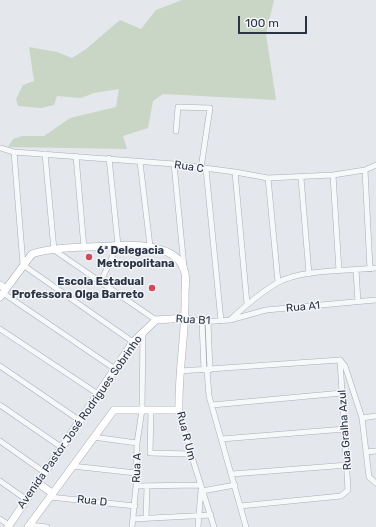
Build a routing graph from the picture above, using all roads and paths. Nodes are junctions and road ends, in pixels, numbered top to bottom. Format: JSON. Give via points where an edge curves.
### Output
{"nodes":[{"id":1,"x":176,"y":130,"type":"dead end"},
{"id":2,"x":0,"y":148,"type":"edge"},
{"id":3,"x":14,"y":152,"type":"junction"},
{"id":4,"x":45,"y":154,"type":"junction"},
{"id":5,"x":76,"y":156,"type":"junction"},
{"id":6,"x":109,"y":158,"type":"junction"},
{"id":7,"x":140,"y":162,"type":"junction"},
{"id":8,"x":174,"y":164,"type":"junction"},
{"id":9,"x":376,"y":165,"type":"edge"},
{"id":10,"x":203,"y":169,"type":"junction"},
{"id":11,"x":365,"y":170,"type":"junction"},
{"id":12,"x":235,"y":172,"type":"junction"},
{"id":13,"x":333,"y":175,"type":"junction"},
{"id":14,"x":268,"y":178,"type":"junction"},
{"id":15,"x":301,"y":178,"type":"junction"},
{"id":16,"x":118,"y":245,"type":"junction"},
{"id":17,"x":150,"y":246,"type":"junction"},
{"id":18,"x":84,"y":248,"type":"junction"},
{"id":19,"x":54,"y":250,"type":"junction"},
{"id":20,"x":23,"y":265,"type":"junction"},
{"id":21,"x":376,"y":268,"type":"edge"},
{"id":22,"x":184,"y":269,"type":"junction"},
{"id":23,"x":370,"y":269,"type":"junction"},
{"id":24,"x":356,"y":270,"type":"junction"},
{"id":25,"x":339,"y":271,"type":"junction"},
{"id":26,"x":309,"y":274,"type":"junction"},
{"id":27,"x":278,"y":282,"type":"junction"},
{"id":28,"x":100,"y":283,"type":"junction"},
{"id":29,"x":2,"y":293,"type":"edge"},
{"id":30,"x":376,"y":300,"type":"edge"},
{"id":31,"x":358,"y":302,"type":"junction"},
{"id":32,"x":247,"y":304,"type":"junction"},
{"id":33,"x":186,"y":318,"type":"junction"},
{"id":34,"x":156,"y":320,"type":"junction"},
{"id":35,"x":230,"y":320,"type":"junction"},
{"id":36,"x":221,"y":321,"type":"junction"},
{"id":37,"x":202,"y":322,"type":"junction"},
{"id":38,"x":208,"y":322,"type":"junction"},
{"id":39,"x":0,"y":329,"type":"edge"},
{"id":40,"x":143,"y":331,"type":"junction"},
{"id":41,"x":133,"y":342,"type":"junction"},
{"id":42,"x":340,"y":360,"type":"junction"},
{"id":43,"x":0,"y":366,"type":"edge"},
{"id":44,"x":115,"y":369,"type":"junction"},
{"id":45,"x":207,"y":370,"type":"junction"},
{"id":46,"x":180,"y":372,"type":"junction"},
{"id":47,"x":342,"y":393,"type":"junction"},
{"id":48,"x":98,"y":394,"type":"junction"},
{"id":49,"x":0,"y":405,"type":"edge"},
{"id":50,"x":212,"y":405,"type":"junction"},
{"id":51,"x":142,"y":410,"type":"junction"},
{"id":52,"x":152,"y":410,"type":"junction"},
{"id":53,"x":179,"y":410,"type":"junction"},
{"id":54,"x":376,"y":416,"type":"edge"},
{"id":55,"x":362,"y":418,"type":"junction"},
{"id":56,"x":79,"y":420,"type":"junction"},
{"id":57,"x":345,"y":429,"type":"junction"},
{"id":58,"x":93,"y":437,"type":"junction"},
{"id":59,"x":221,"y":439,"type":"junction"},
{"id":60,"x":0,"y":441,"type":"edge"},
{"id":61,"x":137,"y":443,"type":"junction"},
{"id":62,"x":62,"y":447,"type":"junction"},
{"id":63,"x":376,"y":451,"type":"edge"},
{"id":64,"x":366,"y":452,"type":"junction"},
{"id":65,"x":191,"y":454,"type":"junction"},
{"id":66,"x":348,"y":464,"type":"junction"},
{"id":67,"x":72,"y":466,"type":"junction"},
{"id":68,"x":44,"y":472,"type":"junction"},
{"id":69,"x":136,"y":473,"type":"junction"},
{"id":70,"x":232,"y":474,"type":"junction"},
{"id":71,"x":0,"y":481,"type":"edge"},
{"id":72,"x":376,"y":482,"type":"edge"},
{"id":73,"x":234,"y":485,"type":"junction"},
{"id":74,"x":41,"y":486,"type":"junction"},
{"id":75,"x":136,"y":486,"type":"junction"},
{"id":76,"x":147,"y":486,"type":"junction"},
{"id":77,"x":201,"y":488,"type":"junction"},
{"id":78,"x":51,"y":495,"type":"junction"},
{"id":79,"x":27,"y":500,"type":"junction"},
{"id":80,"x":135,"y":506,"type":"junction"},
{"id":81,"x":240,"y":506,"type":"junction"},
{"id":82,"x":211,"y":515,"type":"junction"},
{"id":83,"x":198,"y":516,"type":"junction"},
{"id":84,"x":133,"y":518,"type":"junction"},
{"id":85,"x":146,"y":518,"type":"junction"},
{"id":86,"x":0,"y":519,"type":"edge"},
{"id":87,"x":8,"y":526,"type":"edge"},
{"id":88,"x":29,"y":526,"type":"edge"},
{"id":89,"x":47,"y":527,"type":"edge"},
{"id":90,"x":132,"y":527,"type":"edge"},
{"id":91,"x":198,"y":527,"type":"edge"},
{"id":92,"x":214,"y":527,"type":"edge"},
{"id":93,"x":246,"y":527,"type":"edge"}],
"edges":[{"from":1,"to":10,"type":"street","via":[[178,107],[210,108]]},
{"from":2,"to":3,"type":"street","name":"Rua C"},
{"from":3,"to":4,"type":"street","name":"Rua C"},
{"from":3,"to":20,"type":"street"},
{"from":4,"to":5,"type":"street","name":"Rua C"},
{"from":4,"to":19,"type":"street"},
{"from":5,"to":6,"type":"street","name":"Rua C"},
{"from":5,"to":18,"type":"street"},
{"from":6,"to":7,"type":"street","name":"Rua C"},
{"from":6,"to":16,"type":"street"},
{"from":7,"to":8,"type":"street","name":"Rua C"},
{"from":7,"to":17,"type":"street"},
{"from":8,"to":10,"type":"street","name":"Rua C"},
{"from":8,"to":22,"type":"street"},
{"from":9,"to":11,"type":"street","name":"Rua C"},
{"from":10,"to":12,"type":"street","name":"Rua C"},
{"from":10,"to":36,"type":"street"},
{"from":11,"to":13,"type":"street","name":"Rua C"},
{"from":11,"to":23,"type":"street"},
{"from":12,"to":14,"type":"street","name":"Rua C"},
{"from":12,"to":32,"type":"street"},
{"from":13,"to":15,"type":"street","name":"Rua C"},
{"from":13,"to":25,"type":"street"},
{"from":14,"to":15,"type":"street","name":"Rua C"},
{"from":14,"to":27,"type":"street"},
{"from":15,"to":26,"type":"street"},
{"from":16,"to":17,"type":"street"},
{"from":16,"to":18,"type":"street"},
{"from":16,"to":28,"type":"street"},
{"from":17,"to":22,"type":"street","via":[[172,254]]},
{"from":18,"to":19,"type":"street"},
{"from":19,"to":20,"type":"street","via":[[33,254]]},
{"from":19,"to":28,"type":"street"},
{"from":20,"to":29,"type":"street"},
{"from":20,"to":41,"type":"street"},
{"from":21,"to":23,"type":"street"},
{"from":22,"to":33,"type":"street","name":"Rua R Um"},
{"from":23,"to":24,"type":"street"},
{"from":24,"to":25,"type":"street"},
{"from":24,"to":31,"type":"street"},
{"from":25,"to":26,"type":"street"},
{"from":26,"to":27,"type":"street"},
{"from":27,"to":32,"type":"street"},
{"from":28,"to":34,"type":"street"},
{"from":29,"to":44,"type":"street"},
{"from":30,"to":31,"type":"street","name":"Rua A1"},
{"from":31,"to":35,"type":"street","name":"Rua A1","via":[[266,310]]},
{"from":32,"to":35,"type":"street"},
{"from":33,"to":34,"type":"street","name":"Rua B1"},
{"from":33,"to":37,"type":"street","name":"Rua B1"},
{"from":33,"to":46,"type":"street","name":"Rua R Um"},
{"from":34,"to":40,"type":"street","name":"Avenida Pastor José Rodrigues Sobrinho"},
{"from":35,"to":36,"type":"street","name":"Rua B1"},
{"from":36,"to":38,"type":"street","name":"Rua B1"},
{"from":37,"to":38,"type":"street","name":"Rua B1"},
{"from":37,"to":45,"type":"street"},
{"from":38,"to":45,"type":"street"},
{"from":39,"to":48,"type":"street"},
{"from":40,"to":41,"type":"street","name":"Avenida Pastor José Rodrigues Sobrinho"},
{"from":40,"to":51,"type":"street","name":"Rua A"},
{"from":41,"to":44,"type":"street","name":"Avenida Pastor José Rodrigues Sobrinho"},
{"from":42,"to":45,"type":"street"},
{"from":42,"to":47,"type":"street","name":"Rua Gralha Azul"},
{"from":42,"to":55,"type":"street","via":[[345,366]]},
{"from":43,"to":56,"type":"street"},
{"from":44,"to":48,"type":"street","name":"Avenida Pastor José Rodrigues Sobrinho"},
{"from":45,"to":46,"type":"street"},
{"from":45,"to":50,"type":"street"},
{"from":46,"to":53,"type":"street","name":"Rua R Um"},
{"from":47,"to":50,"type":"street"},
{"from":47,"to":57,"type":"street","name":"Rua Gralha Azul"},
{"from":48,"to":56,"type":"street","name":"Avenida Pastor José Rodrigues Sobrinho"},
{"from":49,"to":62,"type":"street"},
{"from":50,"to":59,"type":"street"},
{"from":51,"to":52,"type":"street"},
{"from":51,"to":58,"type":"street","name":"Avenida Pastor José Rodrigues Sobrinho","via":[[115,409]]},
{"from":51,"to":61,"type":"street","name":"Rua A"},
{"from":52,"to":53,"type":"street"},
{"from":52,"to":65,"type":"street","via":[[150,454]]},
{"from":53,"to":65,"type":"street","name":"Rua R Um"},
{"from":54,"to":55,"type":"street"},
{"from":55,"to":64,"type":"street"},
{"from":56,"to":62,"type":"street","name":"Avenida Pastor José Rodrigues Sobrinho"},
{"from":57,"to":59,"type":"street"},
{"from":57,"to":66,"type":"street","name":"Rua Gralha Azul"},
{"from":58,"to":61,"type":"street"},
{"from":58,"to":67,"type":"street","name":"Avenida Pastor José Rodrigues Sobrinho"},
{"from":59,"to":70,"type":"street"},
{"from":60,"to":68,"type":"street"},
{"from":61,"to":69,"type":"street","name":"Rua A"},
{"from":62,"to":68,"type":"street","name":"Avenida Pastor José Rodrigues Sobrinho"},
{"from":63,"to":64,"type":"street"},
{"from":64,"to":72,"type":"street","via":[[369,477]]},
{"from":65,"to":77,"type":"street","name":"Rua R Um"},
{"from":66,"to":70,"type":"street"},
{"from":66,"to":81,"type":"street","name":"Rua Gralha Azul","via":[[348,490],[341,496]]},
{"from":67,"to":69,"type":"street"},
{"from":67,"to":78,"type":"street","name":"Avenida Pastor José Rodrigues Sobrinho"},
{"from":68,"to":74,"type":"street","name":"Avenida Pastor José Rodrigues Sobrinho"},
{"from":69,"to":75,"type":"street","name":"Rua A"},
{"from":70,"to":73,"type":"street"},
{"from":71,"to":79,"type":"street"},
{"from":73,"to":77,"type":"street"},
{"from":73,"to":81,"type":"street"},
{"from":74,"to":78,"type":"street"},
{"from":74,"to":79,"type":"street","name":"Avenida Pastor José Rodrigues Sobrinho"},
{"from":75,"to":76,"type":"street"},
{"from":75,"to":80,"type":"street","name":"Rua A"},
{"from":76,"to":77,"type":"street"},
{"from":76,"to":85,"type":"street"},
{"from":77,"to":82,"type":"street","name":"Rua R Um"},
{"from":77,"to":83,"type":"street"},
{"from":78,"to":80,"type":"street","name":"Rua D"},
{"from":78,"to":88,"type":"street","name":"Avenida Pastor José Rodrigues Sobrinho"},
{"from":79,"to":87,"type":"street","name":"Avenida Pastor José Rodrigues Sobrinho"},
{"from":80,"to":84,"type":"street","name":"Rua A"},
{"from":81,"to":93,"type":"street"},
{"from":82,"to":83,"type":"street"},
{"from":82,"to":92,"type":"street","name":"Rua R Um"},
{"from":83,"to":85,"type":"street"},
{"from":83,"to":91,"type":"street"},
{"from":84,"to":85,"type":"street"},
{"from":84,"to":90,"type":"street","name":"Rua A"},
{"from":86,"to":87,"type":"street"},
{"from":88,"to":89,"type":"street"}]}
